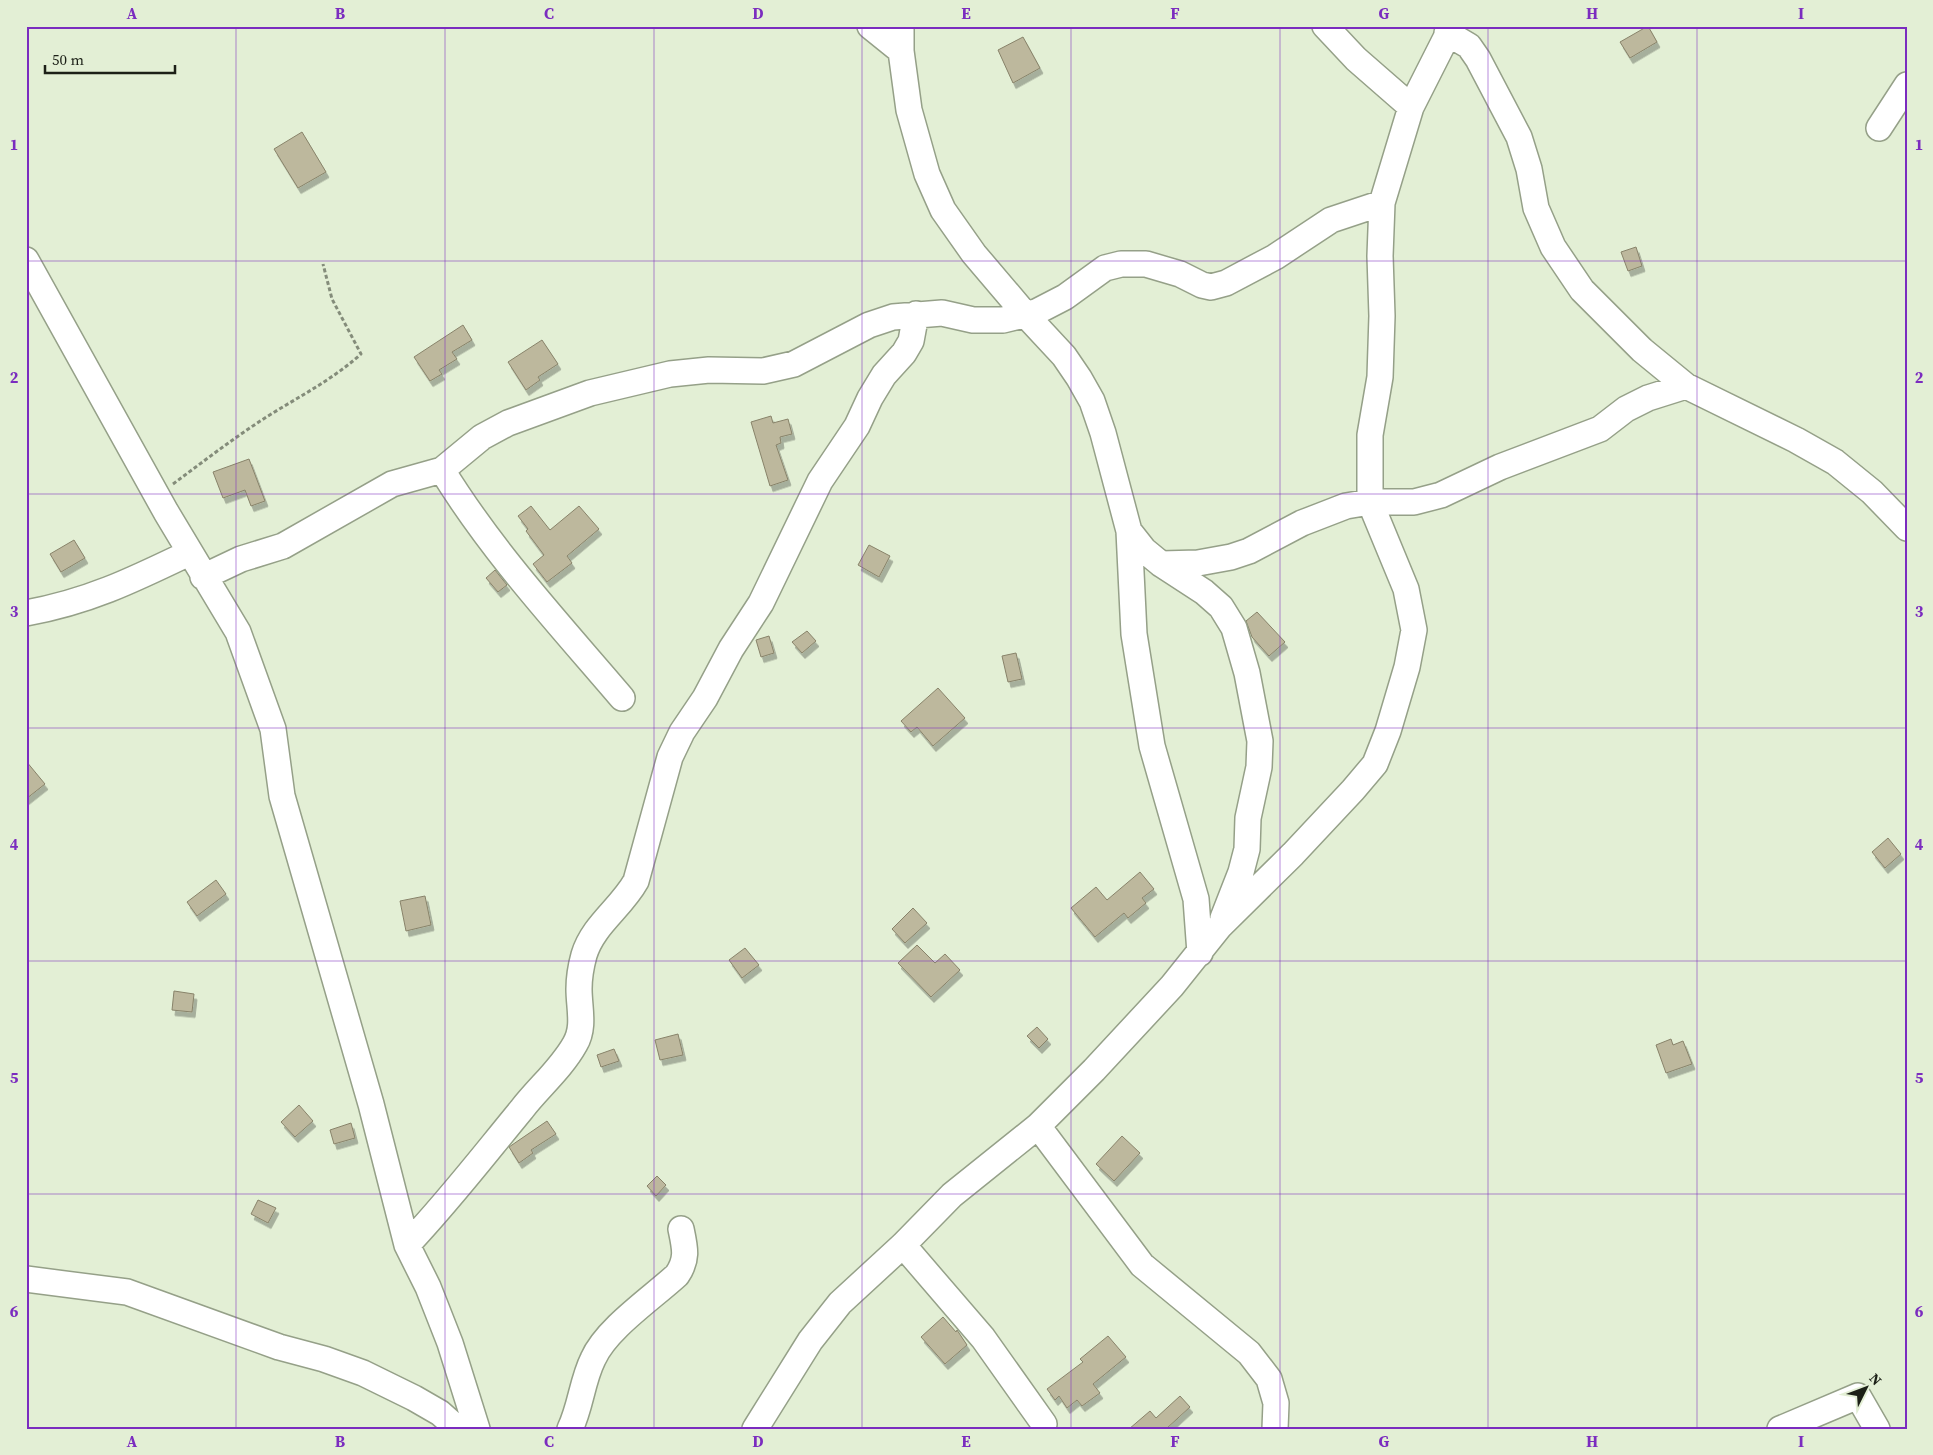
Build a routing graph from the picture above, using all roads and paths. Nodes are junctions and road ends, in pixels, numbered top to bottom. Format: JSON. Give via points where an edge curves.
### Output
{"nodes":[{"id":1,"x":870,"y":26,"type":"edge"},
{"id":2,"x":901,"y":26,"type":"edge"},
{"id":3,"x":1325,"y":26,"type":"edge"},
{"id":4,"x":1449,"y":30,"type":"edge"},
{"id":5,"x":902,"y":51,"type":"junction"},
{"id":6,"x":1907,"y":85,"type":"edge"},
{"id":7,"x":1411,"y":107,"type":"junction"},
{"id":8,"x":1879,"y":128,"type":"dead end"},
{"id":9,"x":1382,"y":203,"type":"junction"},
{"id":10,"x":26,"y":260,"type":"edge"},
{"id":11,"x":323,"y":264,"type":"dead end"},
{"id":12,"x":916,"y":314,"type":"junction"},
{"id":13,"x":1025,"y":314,"type":"junction"},
{"id":14,"x":1686,"y":386,"type":"junction"},
{"id":15,"x":442,"y":470,"type":"junction"},
{"id":16,"x":157,"y":496,"type":"junction"},
{"id":17,"x":1370,"y":502,"type":"junction"},
{"id":18,"x":1907,"y":528,"type":"edge"},
{"id":19,"x":1129,"y":531,"type":"junction"},
{"id":20,"x":190,"y":553,"type":"junction"},
{"id":21,"x":1161,"y":564,"type":"junction"},
{"id":22,"x":203,"y":578,"type":"junction"},
{"id":23,"x":26,"y":613,"type":"edge"},
{"id":24,"x":622,"y":698,"type":"dead end"},
{"id":25,"x":1220,"y":926,"type":"junction"},
{"id":26,"x":1200,"y":954,"type":"junction"},
{"id":27,"x":1038,"y":1126,"type":"junction"},
{"id":28,"x":681,"y":1229,"type":"dead end"},
{"id":29,"x":407,"y":1245,"type":"junction"},
{"id":30,"x":903,"y":1245,"type":"junction"},
{"id":31,"x":26,"y":1279,"type":"edge"},
{"id":32,"x":1044,"y":1424,"type":"dead end"},
{"id":33,"x":458,"y":1429,"type":"edge"},
{"id":34,"x":477,"y":1429,"type":"edge"},
{"id":35,"x":570,"y":1429,"type":"edge"},
{"id":36,"x":756,"y":1429,"type":"edge"},
{"id":37,"x":1275,"y":1429,"type":"edge"},
{"id":38,"x":1780,"y":1429,"type":"edge"},
{"id":39,"x":1877,"y":1429,"type":"edge"}],
"edges":[{"from":1,"to":5,"type":"street"},
{"from":2,"to":5,"type":"street"},
{"from":3,"to":7,"type":"street","via":[[1356,59]]},
{"from":4,"to":7,"type":"street"},
{"from":4,"to":14,"type":"street","via":[[1469,46],[1478,59],[1519,138],[1536,208],[1553,248],[1582,290],[1642,350]]},
{"from":5,"to":13,"type":"street","via":[[909,110],[926,174],[943,210],[974,254]]},
{"from":6,"to":8,"type":"street"},
{"from":7,"to":9,"type":"street"},
{"from":9,"to":13,"type":"street","via":[[1331,220],[1275,258],[1226,283],[1202,286],[1180,274],[1146,264],[1121,264],[1105,268],[1065,297]]},
{"from":9,"to":17,"type":"street","via":[[1380,377],[1370,435]]},
{"from":10,"to":16,"type":"street"},
{"from":11,"to":16,"type":"path","via":[[332,299],[361,354],[344,370],[268,416]]},
{"from":12,"to":13,"type":"street","via":[[942,313],[973,320],[1003,320]]},
{"from":12,"to":15,"type":"street","via":[[869,325],[794,364],[763,371],[709,370],[670,374],[590,393],[508,423],[482,437]]},
{"from":12,"to":29,"type":"street","via":[[911,340],[904,353],[884,375],[857,426],[820,481],[761,603],[670,757],[636,881],[626,899],[589,939],[581,970],[582,1021],[576,1042],[560,1067],[447,1203]]},
{"from":13,"to":19,"type":"street","via":[[1064,356],[1092,401]]},
{"from":14,"to":17,"type":"street","via":[[1648,398],[1626,409],[1600,429],[1500,467],[1441,495],[1414,502]]},
{"from":14,"to":18,"type":"street","via":[[1836,462],[1872,492]]},
{"from":15,"to":22,"type":"street","via":[[392,484],[283,546],[240,559]]},
{"from":15,"to":24,"type":"street","via":[[500,555]]},
{"from":16,"to":20,"type":"street"},
{"from":17,"to":21,"type":"street","via":[[1346,506],[1302,523],[1249,551],[1198,563]]},
{"from":17,"to":25,"type":"street","via":[[1406,589],[1414,630],[1407,667],[1388,730],[1375,764],[1353,790]]},
{"from":19,"to":21,"type":"street"},
{"from":19,"to":26,"type":"street","via":[[1134,634],[1152,746],[1196,899]]},
{"from":20,"to":22,"type":"street"},
{"from":20,"to":23,"type":"street","via":[[98,596]]},
{"from":21,"to":25,"type":"street","via":[[1204,592],[1222,607],[1230,621],[1247,673],[1260,741],[1260,767],[1248,818],[1247,848]]},
{"from":22,"to":29,"type":"street","via":[[238,632],[274,729],[282,796],[371,1104]]},
{"from":25,"to":26,"type":"street"},
{"from":26,"to":27,"type":"street"},
{"from":27,"to":30,"type":"street","via":[[952,1195]]},
{"from":27,"to":37,"type":"street","via":[[1142,1266],[1249,1353],[1269,1378],[1276,1403]]},
{"from":28,"to":35,"type":"street","via":[[686,1250],[685,1264],[677,1275],[600,1344]]},
{"from":29,"to":34,"type":"street","via":[[450,1343]]},
{"from":30,"to":32,"type":"street","via":[[983,1338]]},
{"from":30,"to":36,"type":"street","via":[[840,1303],[810,1341]]},
{"from":31,"to":33,"type":"street","via":[[127,1292],[270,1345],[324,1359],[363,1373],[414,1398]]},
{"from":38,"to":39,"type":"street","via":[[1858,1396]]}]}
